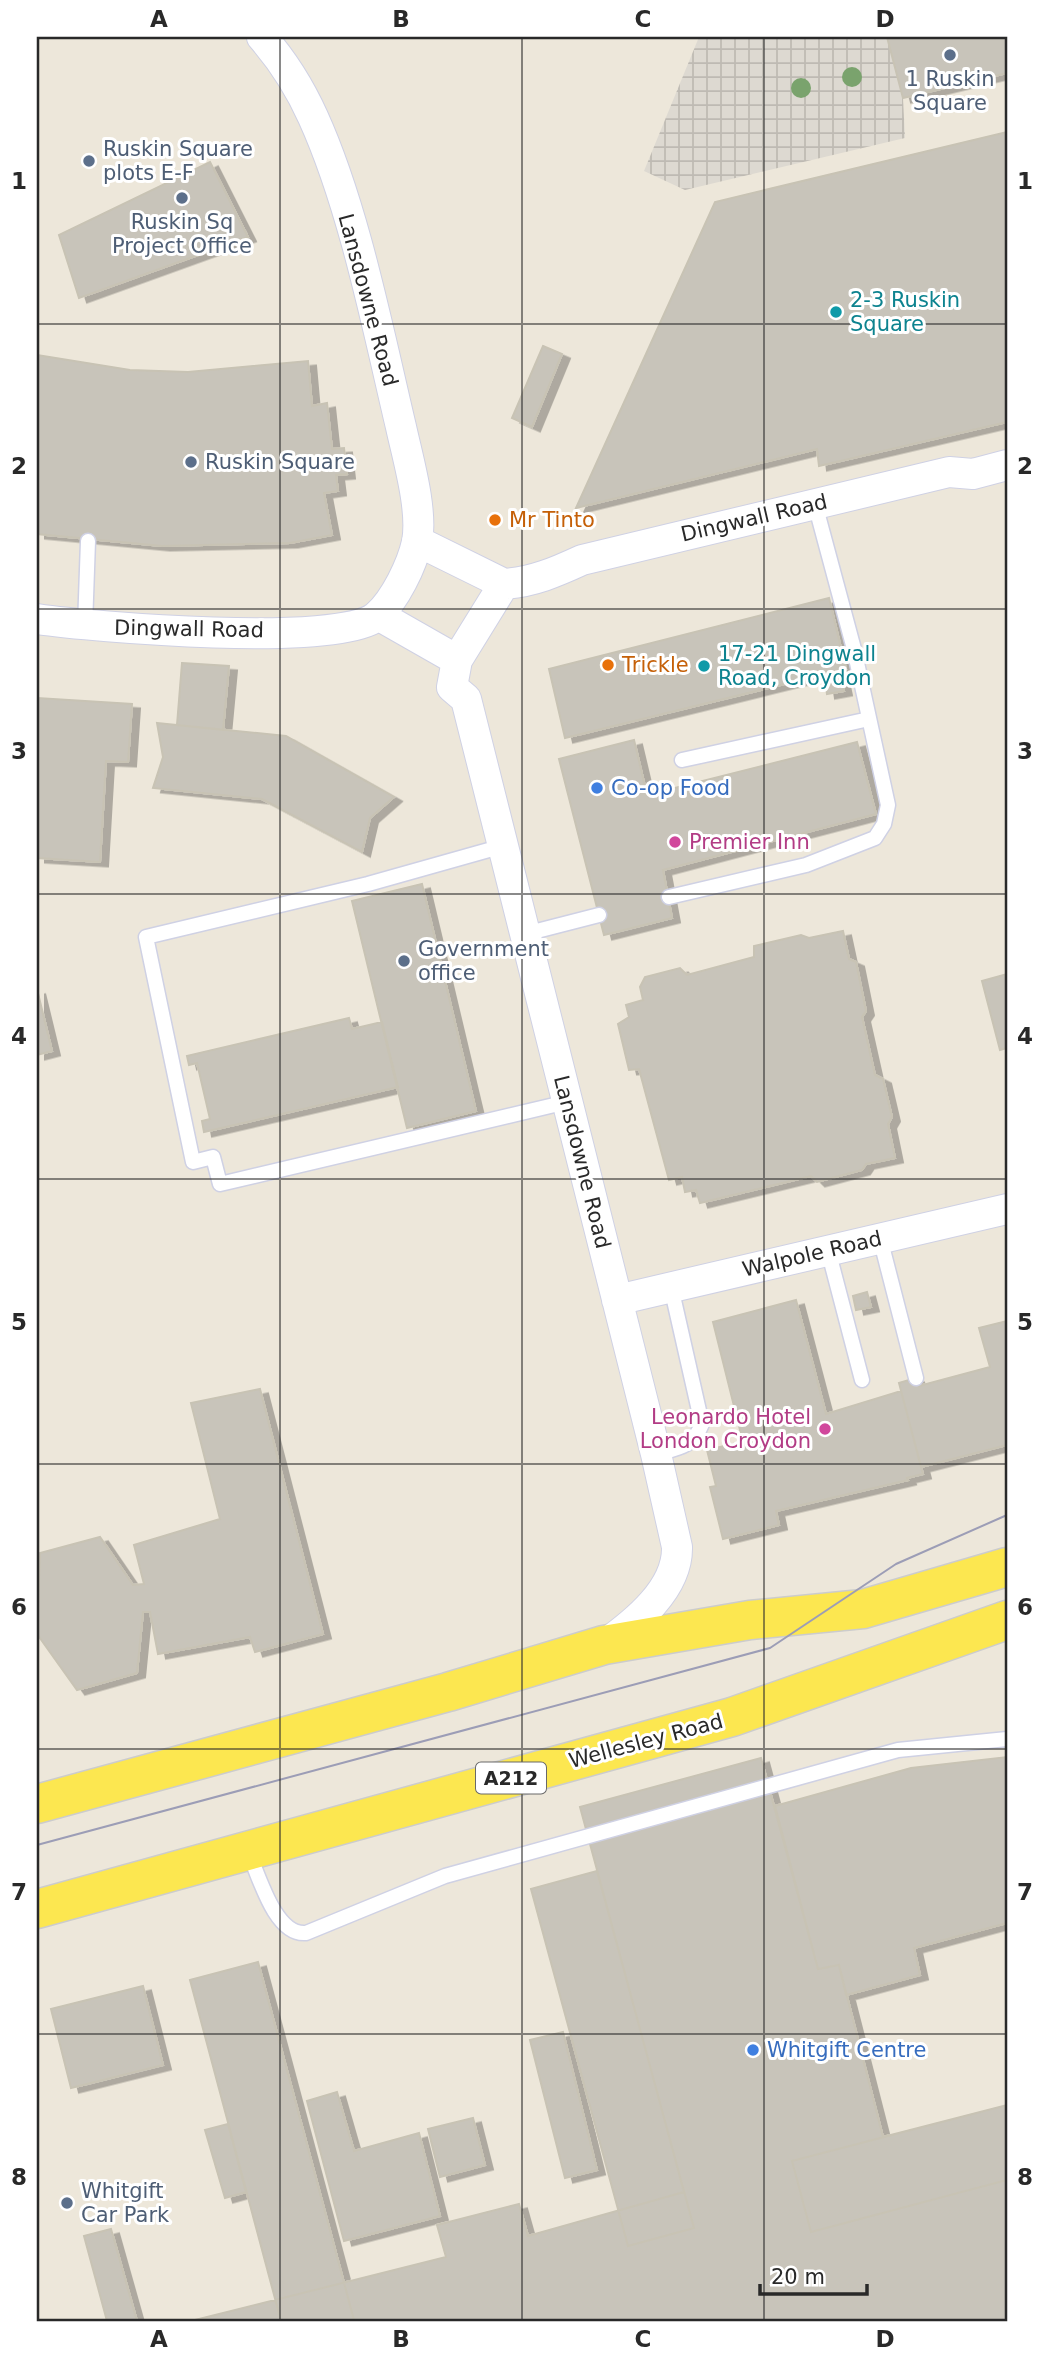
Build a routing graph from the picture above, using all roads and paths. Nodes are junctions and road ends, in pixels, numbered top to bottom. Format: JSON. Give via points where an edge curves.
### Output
{"nodes":[{"id":1,"x":262,"y":37,"type":"edge"},
{"id":2,"x":1007,"y":465,"type":"edge"},
{"id":3,"x":815,"y":504,"type":"junction"},
{"id":4,"x":88,"y":541,"type":"dead end"},
{"id":5,"x":417,"y":541,"type":"junction"},
{"id":6,"x":504,"y":584,"type":"junction"},
{"id":7,"x":377,"y":615,"type":"junction"},
{"id":8,"x":37,"y":619,"type":"edge"},
{"id":9,"x":85,"y":626,"type":"junction"},
{"id":10,"x":457,"y":660,"type":"junction"},
{"id":11,"x":869,"y":719,"type":"junction"},
{"id":12,"x":682,"y":760,"type":"dead end"},
{"id":13,"x":503,"y":846,"type":"junction"},
{"id":14,"x":669,"y":897,"type":"dead end"},
{"id":15,"x":599,"y":915,"type":"dead end"},
{"id":16,"x":525,"y":934,"type":"junction"},
{"id":17,"x":567,"y":1102,"type":"junction"},
{"id":18,"x":1007,"y":1209,"type":"edge"},
{"id":19,"x":880,"y":1238,"type":"junction"},
{"id":20,"x":828,"y":1250,"type":"junction"},
{"id":21,"x":671,"y":1287,"type":"junction"},
{"id":22,"x":617,"y":1300,"type":"junction"},
{"id":23,"x":916,"y":1378,"type":"dead end"},
{"id":24,"x":862,"y":1380,"type":"dead end"},
{"id":25,"x":656,"y":1454,"type":"junction"},
{"id":26,"x":998,"y":1565,"type":"edge"},
{"id":27,"x":998,"y":1627,"type":"edge"},
{"id":28,"x":604,"y":1645,"type":"junction"},
{"id":29,"x":1007,"y":1739,"type":"edge"},
{"id":30,"x":37,"y":1804,"type":"edge"},
{"id":31,"x":247,"y":1850,"type":"junction"},
{"id":32,"x":37,"y":1909,"type":"edge"}],
"edges":[{"from":1,"to":5,"type":"street","name":"Lansdowne Road","via":[[309,108],[338,186],[405,445]]},
{"from":2,"to":3,"type":"street","name":"Dingwall Road","via":[[973,474],[949,472]]},
{"from":3,"to":6,"type":"street","name":"Dingwall Road","via":[[582,560],[545,577]]},
{"from":3,"to":11,"type":"lane"},
{"from":4,"to":9,"type":"lane"},
{"from":5,"to":6,"type":"street"},
{"from":5,"to":7,"type":"street","name":"Lansdowne Road","via":[[402,578]]},
{"from":6,"to":10,"type":"street"},
{"from":7,"to":9,"type":"street","name":"Dingwall Road","via":[[354,625],[258,632]]},
{"from":7,"to":10,"type":"street"},
{"from":8,"to":9,"type":"street","name":"Dingwall Road"},
{"from":10,"to":13,"type":"street","name":"Lansdowne Road","via":[[452,687],[466,699]]},
{"from":11,"to":12,"type":"lane"},
{"from":11,"to":14,"type":"lane","via":[[888,805],[875,838],[806,865]]},
{"from":13,"to":16,"type":"street","name":"Lansdowne Road"},
{"from":13,"to":17,"type":"lane","via":[[146,937],[193,1162],[213,1157],[220,1184]]},
{"from":15,"to":16,"type":"lane"},
{"from":16,"to":17,"type":"street","name":"Lansdowne Road"},
{"from":17,"to":22,"type":"street","name":"Lansdowne Road"},
{"from":18,"to":19,"type":"street","name":"Walpole Road"},
{"from":19,"to":20,"type":"street","name":"Walpole Road"},
{"from":19,"to":23,"type":"lane"},
{"from":20,"to":21,"type":"street","name":"Walpole Road"},
{"from":20,"to":24,"type":"lane"},
{"from":21,"to":22,"type":"street","name":"Walpole Road"},
{"from":21,"to":25,"type":"lane","via":[[702,1424],[686,1447]]},
{"from":22,"to":25,"type":"street","name":"Lansdowne Road"},
{"from":25,"to":28,"type":"street","name":"Lansdowne Road","via":[[677,1560],[658,1596],[630,1627]]},
{"from":26,"to":28,"type":"main road","via":[[863,1609],[750,1620]]},
{"from":27,"to":31,"type":"main road","name":"Wellesley Road","number":"A212","via":[[732,1717]]},
{"from":28,"to":30,"type":"main road"},
{"from":29,"to":31,"type":"lane","via":[[898,1750],[445,1876],[306,1934],[296,1934],[283,1925]]},
{"from":31,"to":32,"type":"main road","name":"Wellesley Road","number":"A212"}]}
